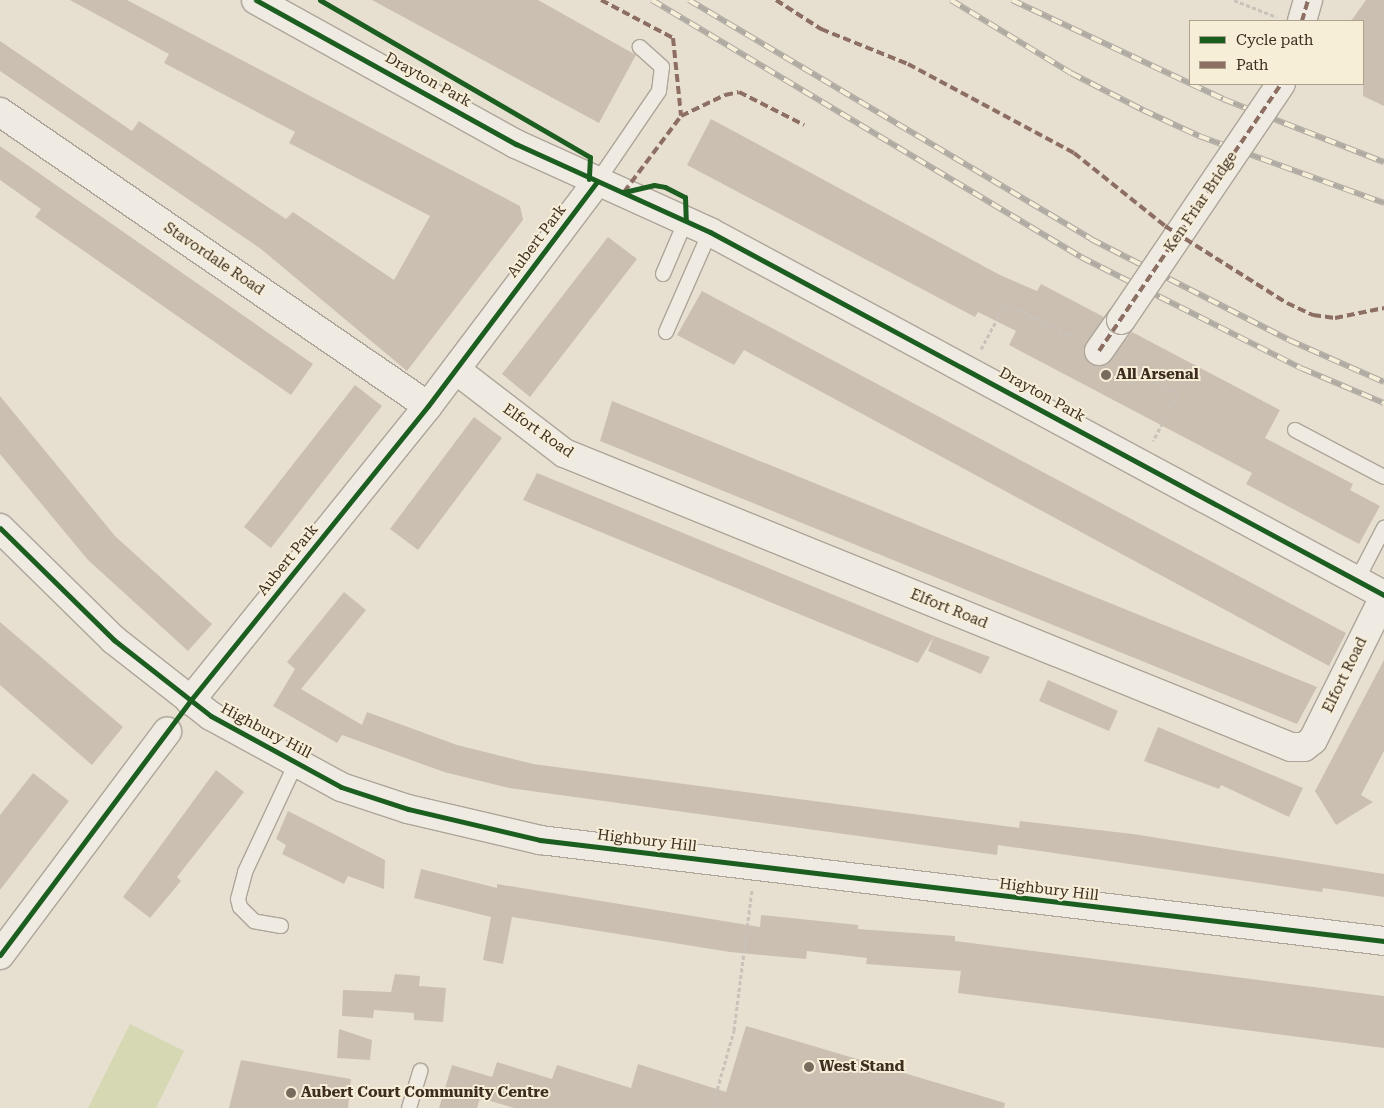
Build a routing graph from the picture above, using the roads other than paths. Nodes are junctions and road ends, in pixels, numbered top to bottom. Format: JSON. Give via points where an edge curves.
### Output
{"nodes":[{"id":1,"x":256,"y":0,"type":"edge"},
{"id":2,"x":1308,"y":0,"type":"edge"},
{"id":3,"x":1302,"y":20,"type":"edge"},
{"id":4,"x":640,"y":47,"type":"dead end"},
{"id":5,"x":1280,"y":85,"type":"edge"},
{"id":6,"x":0,"y":112,"type":"edge"},
{"id":7,"x":597,"y":182,"type":"junction"},
{"id":8,"x":698,"y":226,"type":"junction"},
{"id":9,"x":663,"y":274,"type":"dead end"},
{"id":10,"x":666,"y":332,"type":"dead end"},
{"id":11,"x":1099,"y":351,"type":"road end"},
{"id":12,"x":456,"y":370,"type":"junction"},
{"id":13,"x":428,"y":406,"type":"junction"},
{"id":14,"x":1296,"y":430,"type":"dead end"},
{"id":15,"x":1384,"y":477,"type":"edge"},
{"id":16,"x":0,"y":528,"type":"edge"},
{"id":17,"x":1384,"y":528,"type":"edge"},
{"id":18,"x":1357,"y":580,"type":"junction"},
{"id":19,"x":1384,"y":596,"type":"edge"},
{"id":20,"x":190,"y":701,"type":"junction"},
{"id":21,"x":167,"y":732,"type":"dead end"},
{"id":22,"x":297,"y":762,"type":"junction"},
{"id":23,"x":281,"y":926,"type":"dead end"},
{"id":24,"x":1384,"y":941,"type":"edge"},
{"id":25,"x":0,"y":955,"type":"edge"},
{"id":26,"x":420,"y":1071,"type":"dead end"},
{"id":27,"x":409,"y":1108,"type":"edge"}],
"edges":[{"from":1,"to":7,"type":"street","name":"Drayton Park","via":[[516,144]]},
{"from":2,"to":3,"type":"street"},
{"from":4,"to":7,"type":"lane","name":"Aubert Park","via":[[662,67],[659,91]]},
{"from":5,"to":11,"type":"street","name":"Ken Friar Bridge","bridge":true},
{"from":6,"to":13,"type":"street","name":"Stavordale Road"},
{"from":7,"to":8,"type":"street","name":"Drayton Park"},
{"from":7,"to":12,"type":"street","name":"Aubert Park"},
{"from":8,"to":9,"type":"lane"},
{"from":8,"to":10,"type":"lane"},
{"from":8,"to":18,"type":"street","name":"Drayton Park"},
{"from":12,"to":13,"type":"street","name":"Aubert Park"},
{"from":12,"to":19,"type":"street","name":"Elfort Road","via":[[564,453],[1291,747],[1304,747],[1313,740]]},
{"from":13,"to":20,"type":"street","name":"Aubert Park"},
{"from":14,"to":15,"type":"lane"},
{"from":16,"to":20,"type":"street","name":"Highbury Hill","via":[[114,640]]},
{"from":17,"to":18,"type":"lane"},
{"from":18,"to":19,"type":"street","name":"Drayton Park"},
{"from":20,"to":22,"type":"street","name":"Highbury Hill"},
{"from":21,"to":25,"type":"street"},
{"from":22,"to":23,"type":"lane","via":[[245,872],[238,899],[240,907],[254,920]]},
{"from":22,"to":24,"type":"street","name":"Highbury Hill","via":[[341,786],[417,812],[540,840]]},
{"from":26,"to":27,"type":"lane"}]}
